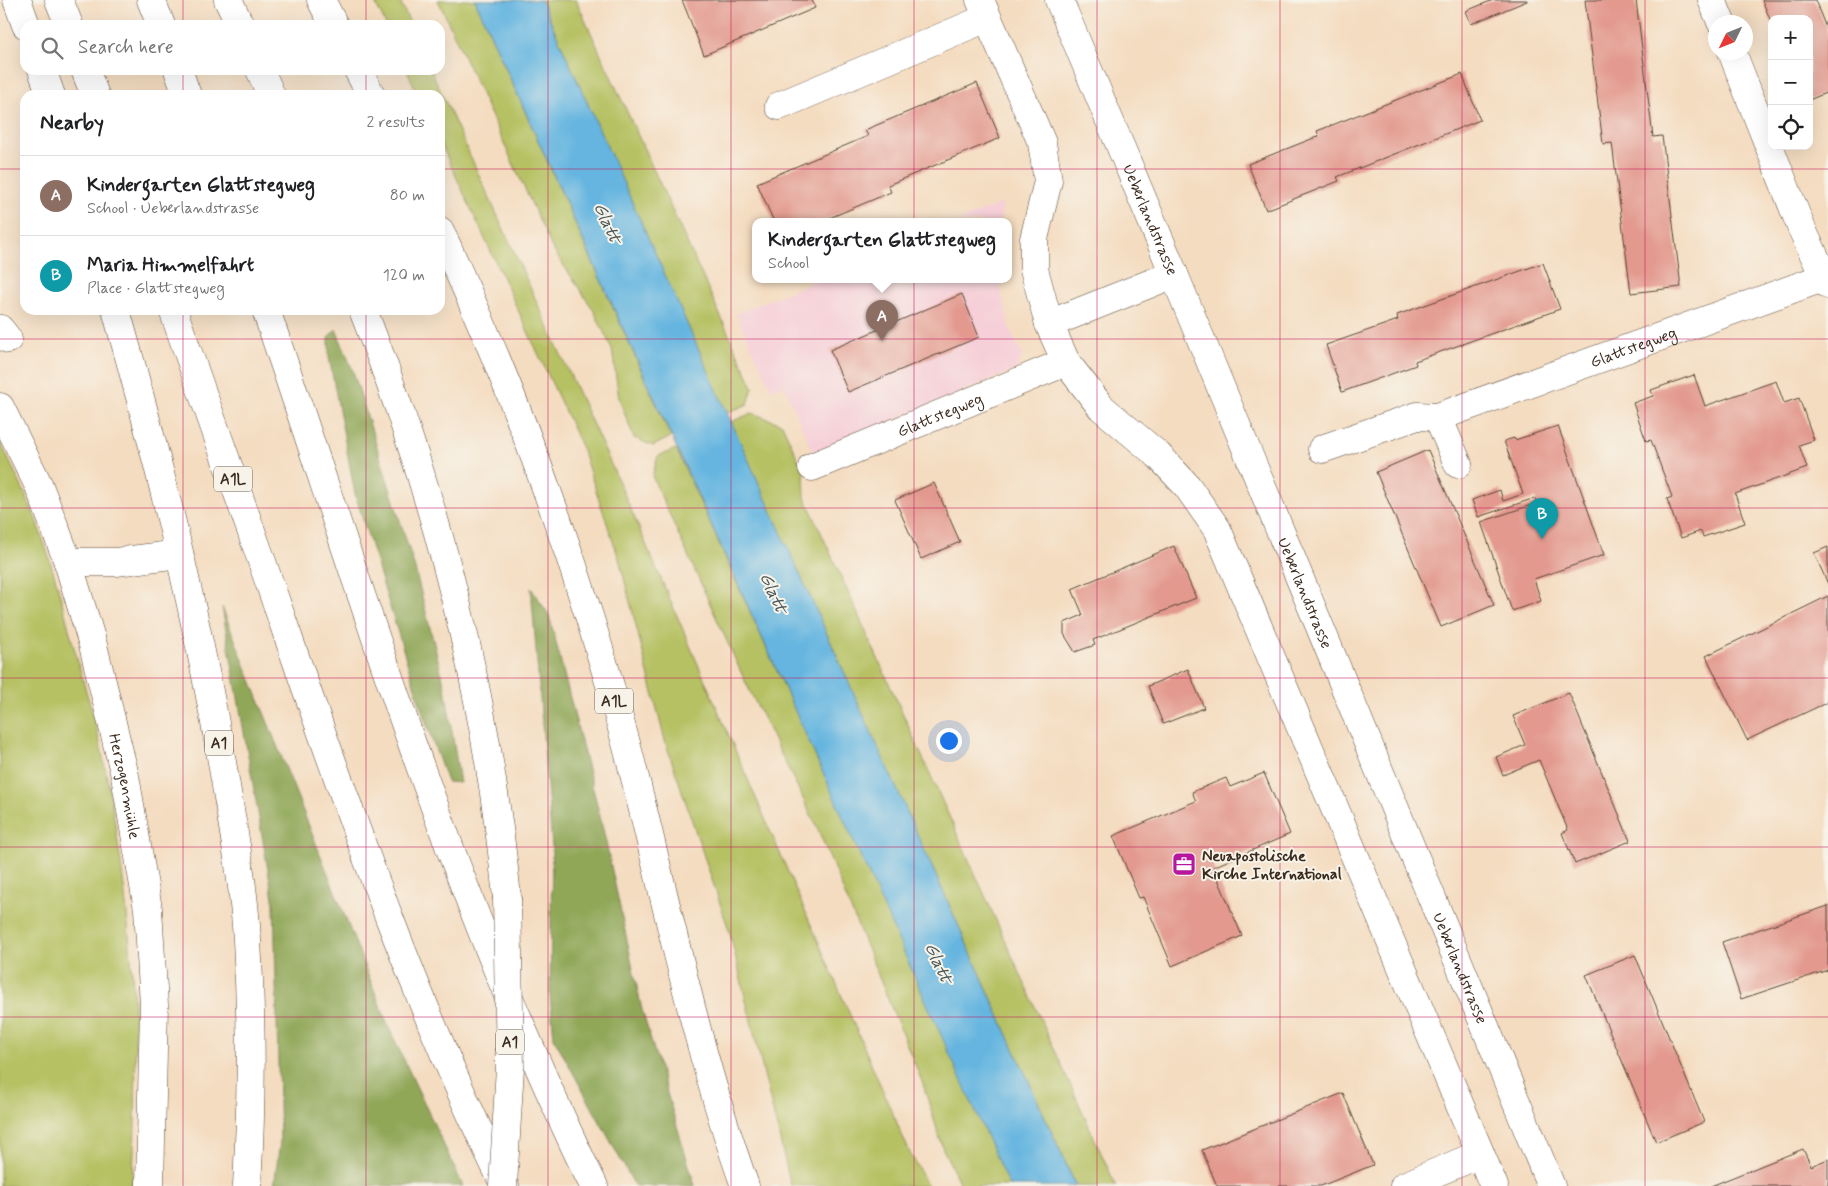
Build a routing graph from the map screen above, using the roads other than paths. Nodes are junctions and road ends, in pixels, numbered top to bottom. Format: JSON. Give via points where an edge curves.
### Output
{"nodes":[{"id":1,"x":17,"y":0,"type":"edge"},
{"id":2,"x":59,"y":0,"type":"edge"},
{"id":3,"x":151,"y":0,"type":"edge"},
{"id":4,"x":228,"y":0,"type":"edge"},
{"id":5,"x":321,"y":0,"type":"edge"},
{"id":6,"x":1059,"y":0,"type":"edge"},
{"id":7,"x":1712,"y":0,"type":"edge"},
{"id":8,"x":984,"y":9,"type":"edge"},
{"id":9,"x":1718,"y":15,"type":"edge"},
{"id":10,"x":24,"y":20,"type":"edge"},
{"id":11,"x":67,"y":20,"type":"edge"},
{"id":12,"x":159,"y":20,"type":"edge"},
{"id":13,"x":238,"y":20,"type":"edge"},
{"id":14,"x":331,"y":20,"type":"edge"},
{"id":15,"x":1735,"y":60,"type":"edge"},
{"id":16,"x":44,"y":75,"type":"edge"},
{"id":17,"x":88,"y":75,"type":"edge"},
{"id":18,"x":180,"y":75,"type":"edge"},
{"id":19,"x":262,"y":75,"type":"edge"},
{"id":20,"x":361,"y":75,"type":"edge"},
{"id":21,"x":49,"y":90,"type":"edge"},
{"id":22,"x":93,"y":90,"type":"edge"},
{"id":23,"x":185,"y":90,"type":"edge"},
{"id":24,"x":269,"y":90,"type":"edge"},
{"id":25,"x":368,"y":90,"type":"edge"},
{"id":26,"x":780,"y":106,"type":"dead end"},
{"id":27,"x":445,"y":242,"type":"edge"},
{"id":28,"x":1174,"y":274,"type":"junction"},
{"id":29,"x":1827,"y":280,"type":"edge"},
{"id":30,"x":117,"y":315,"type":"edge"},
{"id":31,"x":175,"y":315,"type":"edge"},
{"id":32,"x":268,"y":315,"type":"edge"},
{"id":33,"x":365,"y":315,"type":"edge"},
{"id":34,"x":1049,"y":324,"type":"junction"},
{"id":35,"x":1066,"y":362,"type":"junction"},
{"id":36,"x":0,"y":407,"type":"edge"},
{"id":37,"x":1438,"y":417,"type":"junction"},
{"id":38,"x":1322,"y":449,"type":"dead end"},
{"id":39,"x":1458,"y":464,"type":"dead end"},
{"id":40,"x":812,"y":467,"type":"dead end"},
{"id":41,"x":179,"y":554,"type":"junction"},
{"id":42,"x":68,"y":562,"type":"junction"},
{"id":43,"x":1480,"y":1154,"type":"junction"},
{"id":44,"x":150,"y":1186,"type":"edge"},
{"id":45,"x":248,"y":1186,"type":"edge"},
{"id":46,"x":504,"y":1186,"type":"edge"},
{"id":47,"x":594,"y":1186,"type":"edge"},
{"id":48,"x":745,"y":1186,"type":"edge"},
{"id":49,"x":1404,"y":1186,"type":"edge"},
{"id":50,"x":1494,"y":1186,"type":"edge"},
{"id":51,"x":1551,"y":1186,"type":"edge"}],
"edges":[{"from":1,"to":10,"type":"main road"},
{"from":2,"to":11,"type":"main road"},
{"from":3,"to":12,"type":"main road"},
{"from":4,"to":13,"type":"main road"},
{"from":5,"to":14,"type":"main road"},
{"from":6,"to":28,"type":"main road","name":"Ueberlandstrasse"},
{"from":7,"to":9,"type":"main road"},
{"from":8,"to":26,"type":"main road"},
{"from":8,"to":34,"type":"main road","via":[[1042,143],[1048,182],[1034,239],[1034,269]]},
{"from":15,"to":29,"type":"main road","via":[[1801,227]]},
{"from":16,"to":21,"type":"main road"},
{"from":17,"to":22,"type":"main road"},
{"from":18,"to":23,"type":"main road"},
{"from":19,"to":24,"type":"main road"},
{"from":20,"to":25,"type":"main road"},
{"from":27,"to":48,"type":"main road","number":"A1L","via":[[514,399],[578,577],[626,744],[708,1068]]},
{"from":28,"to":34,"type":"main road"},
{"from":28,"to":51,"type":"main road","name":"Ueberlandstrasse"},
{"from":29,"to":37,"type":"main road","name":"Glattstegweg"},
{"from":30,"to":41,"type":"main road","number":"A1"},
{"from":31,"to":46,"type":"main road","number":"A1L","via":[[400,950],[439,1045]]},
{"from":32,"to":47,"type":"main road","via":[[439,821],[549,1093]]},
{"from":33,"to":46,"type":"main road","number":"A1","bridge":true,"via":[[415,453],[442,542],[484,724],[499,816],[507,897],[510,1068]]},
{"from":34,"to":35,"type":"main road"},
{"from":35,"to":40,"type":"main road","name":"Glattstegweg"},
{"from":35,"to":43,"type":"main road","via":[[1102,407],[1187,486],[1218,529]]},
{"from":36,"to":42,"type":"main road","name":"Herzogenmühle","via":[[39,486]]},
{"from":37,"to":38,"type":"main road","name":"Glattstegweg","via":[[1417,416]]},
{"from":37,"to":39,"type":"main road"},
{"from":41,"to":42,"type":"main road","via":[[116,562]]},
{"from":41,"to":45,"type":"main road","number":"A1","via":[[204,663],[239,862],[252,1048]]},
{"from":42,"to":44,"type":"main road","name":"Herzogenmühle","via":[[93,644],[125,776],[148,909],[154,1005]]},
{"from":43,"to":49,"type":"main road"},
{"from":43,"to":50,"type":"main road"}]}
